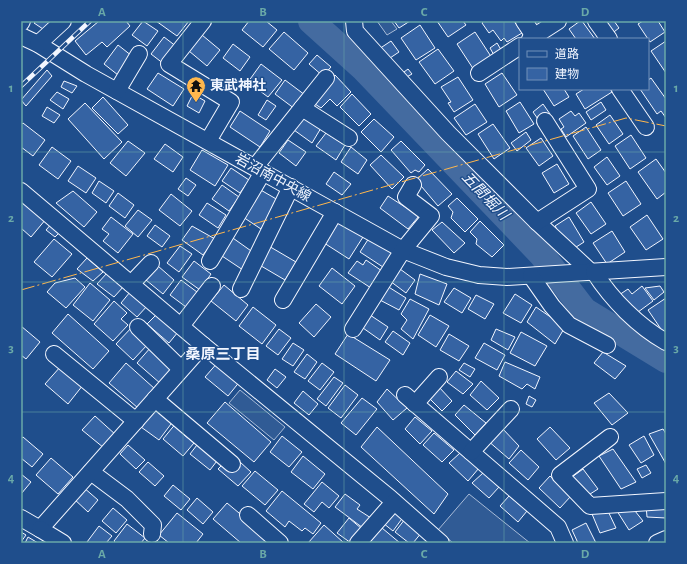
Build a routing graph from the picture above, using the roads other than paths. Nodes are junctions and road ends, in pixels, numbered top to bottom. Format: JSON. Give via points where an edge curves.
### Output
{"nodes":[{"id":1,"x":63,"y":21,"type":"edge"},
{"id":2,"x":203,"y":21,"type":"edge"},
{"id":3,"x":354,"y":21,"type":"edge"},
{"id":4,"x":524,"y":21,"type":"edge"},
{"id":5,"x":558,"y":21,"type":"edge"},
{"id":6,"x":596,"y":21,"type":"edge"},
{"id":7,"x":21,"y":36,"type":"edge"},
{"id":8,"x":532,"y":38,"type":"edge"},
{"id":9,"x":608,"y":38,"type":"edge"},
{"id":10,"x":38,"y":44,"type":"junction"},
{"id":11,"x":519,"y":47,"type":"edge"},
{"id":12,"x":139,"y":54,"type":"dead end"},
{"id":13,"x":479,"y":73,"type":"dead end"},
{"id":14,"x":326,"y":78,"type":"dead end"},
{"id":15,"x":621,"y":90,"type":"edge"},
{"id":16,"x":117,"y":92,"type":"junction"},
{"id":17,"x":302,"y":108,"type":"junction"},
{"id":18,"x":545,"y":121,"type":"dead end"},
{"id":19,"x":646,"y":128,"type":"dead end"},
{"id":20,"x":349,"y":138,"type":"dead end"},
{"id":21,"x":208,"y":141,"type":"junction"},
{"id":22,"x":259,"y":170,"type":"junction"},
{"id":23,"x":413,"y":185,"type":"dead end"},
{"id":24,"x":291,"y":187,"type":"junction"},
{"id":25,"x":21,"y":191,"type":"edge"},
{"id":26,"x":334,"y":212,"type":"junction"},
{"id":27,"x":537,"y":222,"type":"junction"},
{"id":28,"x":403,"y":250,"type":"junction"},
{"id":29,"x":151,"y":262,"type":"dead end"},
{"id":30,"x":210,"y":262,"type":"dead end"},
{"id":31,"x":666,"y":267,"type":"edge"},
{"id":32,"x":590,"y":272,"type":"junction"},
{"id":33,"x":536,"y":276,"type":"junction"},
{"id":34,"x":131,"y":284,"type":"junction"},
{"id":35,"x":212,"y":286,"type":"dead end"},
{"id":36,"x":241,"y":289,"type":"dead end"},
{"id":37,"x":283,"y":300,"type":"dead end"},
{"id":38,"x":181,"y":326,"type":"junction"},
{"id":39,"x":138,"y":327,"type":"dead end"},
{"id":40,"x":353,"y":329,"type":"dead end"},
{"id":41,"x":666,"y":342,"type":"edge"},
{"id":42,"x":203,"y":345,"type":"junction"},
{"id":43,"x":607,"y":345,"type":"dead end"},
{"id":44,"x":54,"y":354,"type":"dead end"},
{"id":45,"x":181,"y":369,"type":"junction"},
{"id":46,"x":439,"y":377,"type":"dead end"},
{"id":47,"x":155,"y":399,"type":"junction"},
{"id":48,"x":511,"y":409,"type":"dead end"},
{"id":49,"x":136,"y":421,"type":"junction"},
{"id":50,"x":610,"y":437,"type":"dead end"},
{"id":51,"x":471,"y":452,"type":"junction"},
{"id":52,"x":232,"y":464,"type":"dead end"},
{"id":53,"x":91,"y":472,"type":"junction"},
{"id":54,"x":666,"y":501,"type":"edge"},
{"id":55,"x":394,"y":502,"type":"junction"},
{"id":56,"x":248,"y":515,"type":"dead end"},
{"id":57,"x":21,"y":518,"type":"edge"},
{"id":58,"x":40,"y":529,"type":"junction"},
{"id":59,"x":152,"y":534,"type":"dead end"},
{"id":60,"x":666,"y":539,"type":"edge"},
{"id":61,"x":63,"y":543,"type":"edge"},
{"id":62,"x":280,"y":543,"type":"edge"},
{"id":63,"x":358,"y":543,"type":"edge"},
{"id":64,"x":441,"y":543,"type":"edge"},
{"id":65,"x":565,"y":543,"type":"edge"},
{"id":66,"x":657,"y":543,"type":"edge"}],
"edges":[{"from":1,"to":10,"type":"street"},
{"from":2,"to":21,"type":"street","via":[[169,64],[231,102]]},
{"from":3,"to":27,"type":"street","via":[[355,31],[360,37],[448,133]]},
{"from":4,"to":8,"type":"street"},
{"from":5,"to":8,"type":"street"},
{"from":6,"to":9,"type":"street"},
{"from":7,"to":10,"type":"street","name":"岩沼南中央線"},
{"from":10,"to":16,"type":"street","name":"岩沼南中央線"},
{"from":11,"to":13,"type":"street"},
{"from":12,"to":16,"type":"street"},
{"from":14,"to":17,"type":"street"},
{"from":15,"to":19,"type":"street"},
{"from":16,"to":21,"type":"street","name":"岩沼南中央線"},
{"from":17,"to":20,"type":"street"},
{"from":17,"to":22,"type":"street"},
{"from":18,"to":27,"type":"street","via":[[588,189]]},
{"from":21,"to":22,"type":"street","name":"岩沼南中央線"},
{"from":22,"to":24,"type":"street","name":"岩沼南中央線"},
{"from":22,"to":30,"type":"street"},
{"from":23,"to":28,"type":"street","via":[[406,197],[431,216]]},
{"from":24,"to":26,"type":"street","name":"岩沼南中央線"},
{"from":24,"to":36,"type":"street"},
{"from":25,"to":34,"type":"street"},
{"from":26,"to":28,"type":"street","name":"岩沼南中央線"},
{"from":26,"to":37,"type":"street"},
{"from":27,"to":32,"type":"street"},
{"from":28,"to":33,"type":"street","name":"岩沼南中央線","via":[[446,267],[479,275]]},
{"from":28,"to":40,"type":"street"},
{"from":29,"to":34,"type":"street"},
{"from":31,"to":32,"type":"street"},
{"from":32,"to":33,"type":"street","name":"岩沼南中央線"},
{"from":32,"to":41,"type":"street","via":[[625,310],[655,336]]},
{"from":33,"to":43,"type":"street","via":[[552,306],[569,325]]},
{"from":34,"to":38,"type":"street"},
{"from":35,"to":38,"type":"street"},
{"from":38,"to":42,"type":"street"},
{"from":39,"to":45,"type":"street"},
{"from":42,"to":45,"type":"street"},
{"from":42,"to":55,"type":"street"},
{"from":44,"to":49,"type":"street"},
{"from":45,"to":47,"type":"street"},
{"from":46,"to":51,"type":"street","via":[[410,399]]},
{"from":47,"to":49,"type":"street"},
{"from":47,"to":52,"type":"street"},
{"from":48,"to":51,"type":"street"},
{"from":49,"to":53,"type":"street"},
{"from":50,"to":54,"type":"street","via":[[560,476],[590,506]]},
{"from":51,"to":65,"type":"street","via":[[558,527]]},
{"from":53,"to":58,"type":"street"},
{"from":53,"to":59,"type":"street","via":[[127,500],[153,525]]},
{"from":55,"to":63,"type":"street"},
{"from":55,"to":64,"type":"street"},
{"from":56,"to":62,"type":"street"},
{"from":57,"to":58,"type":"street"},
{"from":58,"to":61,"type":"street"},
{"from":60,"to":66,"type":"street"}]}
